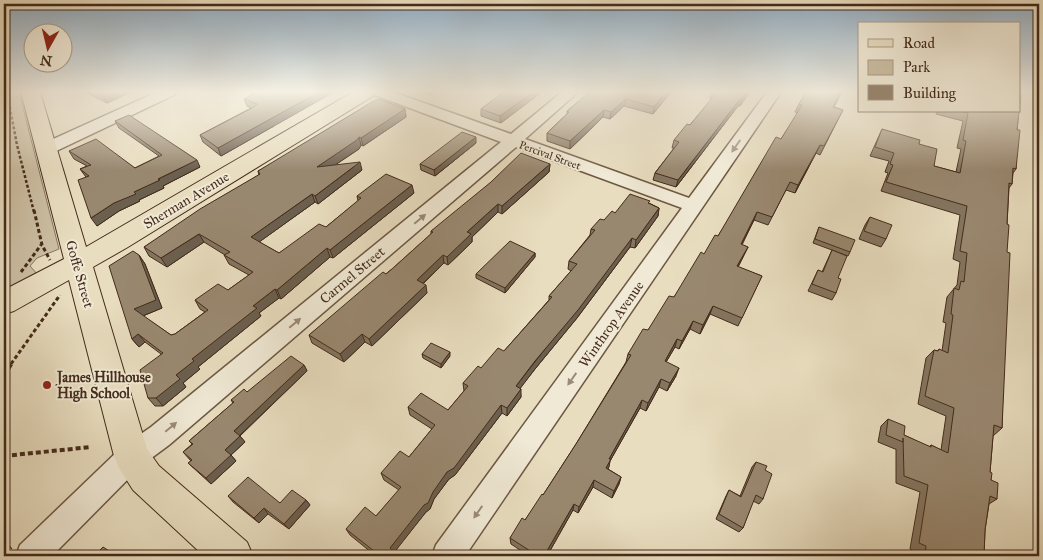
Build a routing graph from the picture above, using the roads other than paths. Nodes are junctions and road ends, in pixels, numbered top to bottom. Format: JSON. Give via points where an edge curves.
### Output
{"nodes":[{"id":1,"x":37,"y":118,"type":"edge"},
{"id":2,"x":113,"y":118,"type":"edge"},
{"id":3,"x":320,"y":118,"type":"edge"},
{"id":4,"x":450,"y":118,"type":"edge"},
{"id":5,"x":541,"y":118,"type":"edge"},
{"id":6,"x":756,"y":118,"type":"edge"},
{"id":7,"x":513,"y":142,"type":"junction"},
{"id":8,"x":46,"y":149,"type":"junction"},
{"id":9,"x":694,"y":206,"type":"junction"},
{"id":10,"x":63,"y":263,"type":"junction"},
{"id":11,"x":4,"y":303,"type":"edge"},
{"id":12,"x":132,"y":456,"type":"junction"},
{"id":13,"x":31,"y":556,"type":"edge"},
{"id":14,"x":233,"y":556,"type":"edge"},
{"id":15,"x":447,"y":556,"type":"edge"}],
"edges":[{"from":1,"to":8,"type":"main road","name":"Goffe Street"},
{"from":2,"to":8,"type":"street"},
{"from":3,"to":10,"type":"main road","name":"Sherman Avenue"},
{"from":4,"to":7,"type":"street","name":"Percival Street"},
{"from":5,"to":7,"type":"street","name":"Carmel Street"},
{"from":6,"to":9,"type":"street","name":"Winthrop Avenue","one_way":true},
{"from":7,"to":9,"type":"street","name":"Percival Street"},
{"from":12,"to":7,"type":"street","name":"Carmel Street","one_way":true},
{"from":8,"to":10,"type":"main road","name":"Goffe Street"},
{"from":9,"to":15,"type":"street","name":"Winthrop Avenue","one_way":true},
{"from":10,"to":11,"type":"main road","name":"Sherman Avenue"},
{"from":10,"to":12,"type":"main road","name":"Goffe Street","via":[[99,337]]},
{"from":12,"to":13,"type":"street","name":"Carmel Street"},
{"from":12,"to":14,"type":"main road","name":"Goffe Street","via":[[146,478]]}]}
